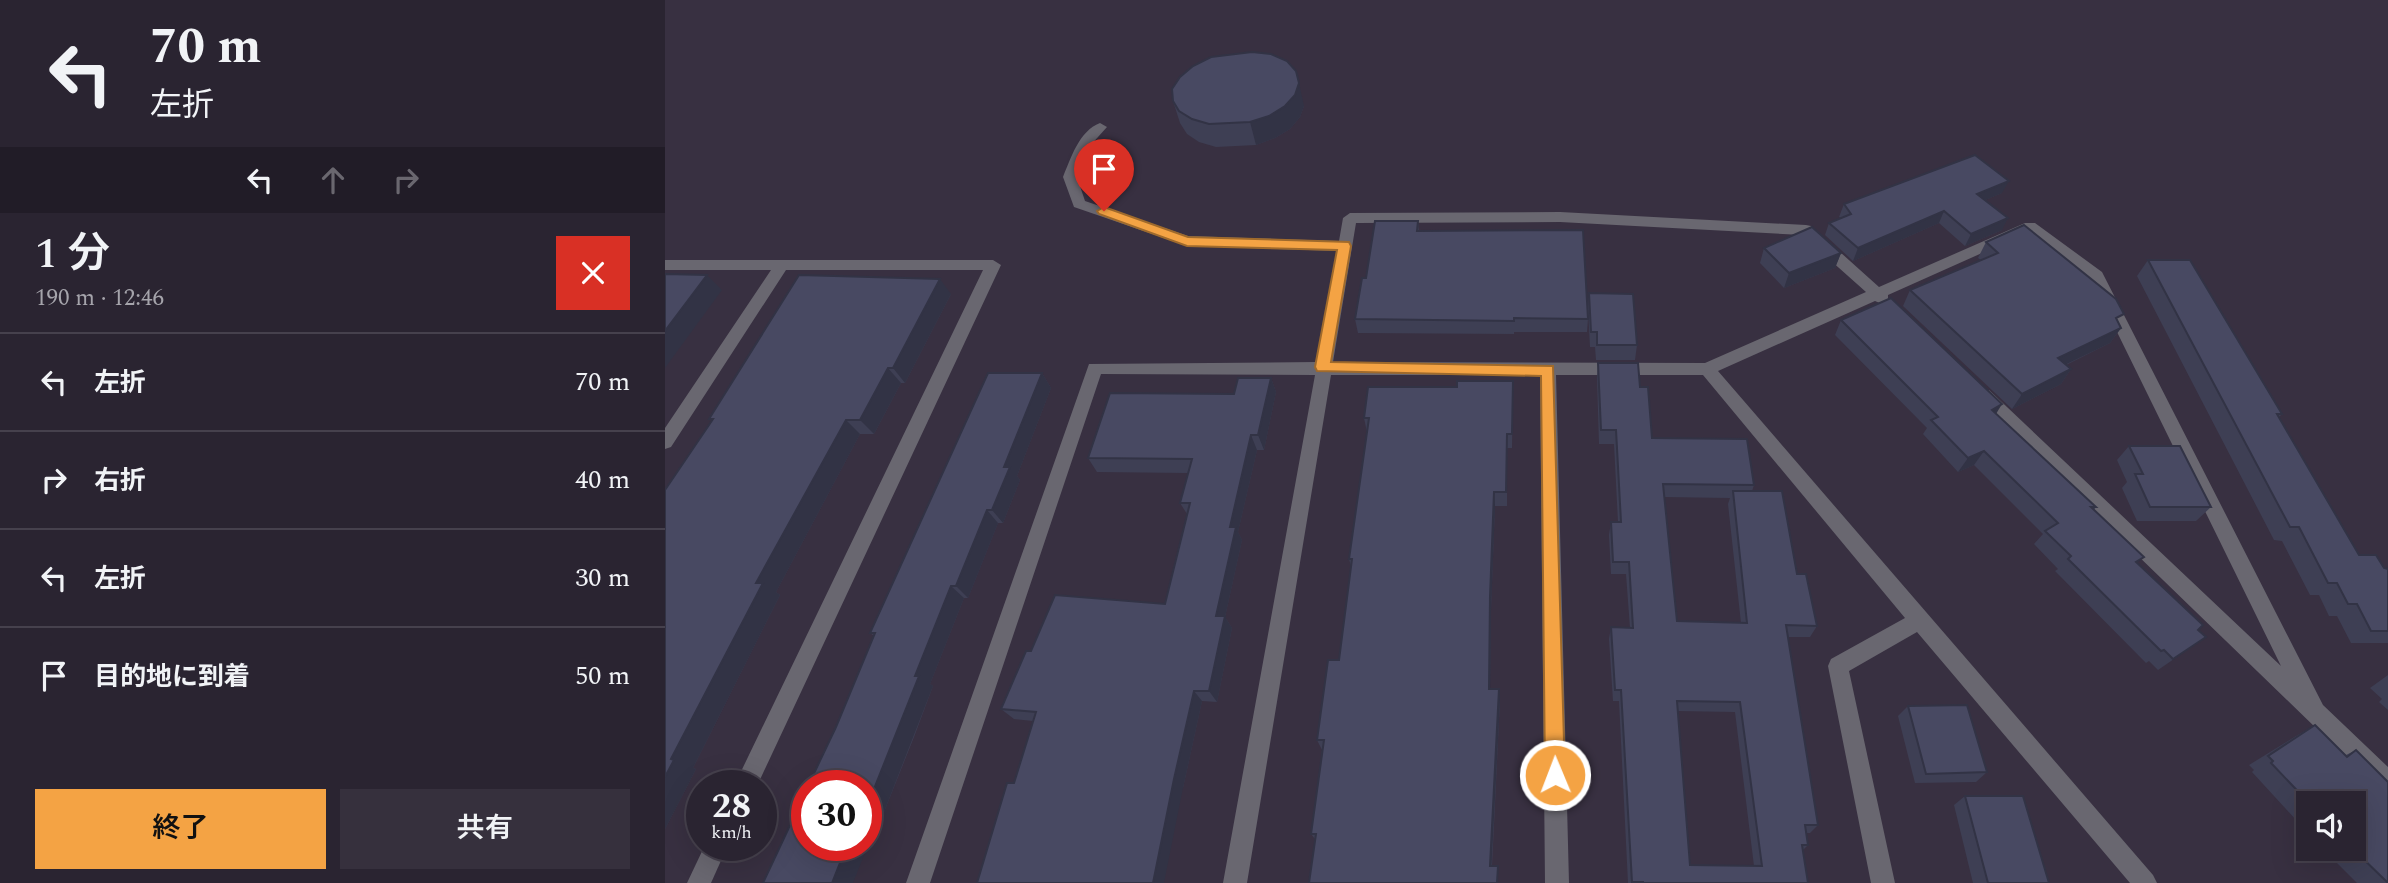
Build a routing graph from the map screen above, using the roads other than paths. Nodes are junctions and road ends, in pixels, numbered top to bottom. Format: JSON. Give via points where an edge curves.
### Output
{"nodes":[{"id":1,"x":1100,"y":127,"type":"dead end"},
{"id":2,"x":1344,"y":246,"type":"junction"},
{"id":3,"x":665,"y":265,"type":"edge"},
{"id":4,"x":782,"y":265,"type":"junction"},
{"id":5,"x":1876,"y":293,"type":"junction"},
{"id":6,"x":1896,"y":312,"type":"edge"},
{"id":7,"x":1322,"y":367,"type":"junction"},
{"id":8,"x":1707,"y":369,"type":"junction"},
{"id":9,"x":1548,"y":370,"type":"junction"},
{"id":10,"x":1966,"y":379,"type":"edge"},
{"id":11,"x":665,"y":442,"type":"edge"},
{"id":12,"x":1919,"y":620,"type":"junction"},
{"id":13,"x":2317,"y":716,"type":"junction"},
{"id":14,"x":753,"y":770,"type":"edge"},
{"id":15,"x":2388,"y":782,"type":"edge"},
{"id":16,"x":709,"y":861,"type":"edge"},
{"id":17,"x":699,"y":883,"type":"edge"},
{"id":18,"x":918,"y":883,"type":"edge"},
{"id":19,"x":1235,"y":883,"type":"edge"},
{"id":20,"x":1557,"y":883,"type":"edge"},
{"id":21,"x":1882,"y":883,"type":"edge"},
{"id":22,"x":2145,"y":883,"type":"edge"}],
"edges":[{"from":1,"to":2,"type":"street","via":[[1083,146],[1069,177],[1079,204],[1187,241]]},
{"from":2,"to":5,"type":"street","via":[[1350,218],[1560,218],[1805,230]]},
{"from":2,"to":7,"type":"street"},
{"from":3,"to":4,"type":"street"},
{"from":4,"to":11,"type":"street"},
{"from":4,"to":14,"type":"street","via":[[993,265]]},
{"from":5,"to":6,"type":"street"},
{"from":5,"to":8,"type":"street"},
{"from":5,"to":13,"type":"street","via":[[2030,226],[2097,276]]},
{"from":7,"to":9,"type":"street"},
{"from":7,"to":18,"type":"street","via":[[1095,368]]},
{"from":7,"to":19,"type":"street"},
{"from":8,"to":9,"type":"street"},
{"from":8,"to":12,"type":"street"},
{"from":9,"to":20,"type":"street"},
{"from":10,"to":13,"type":"street"},
{"from":12,"to":21,"type":"street","via":[[1838,666]]},
{"from":12,"to":22,"type":"street"},
{"from":13,"to":15,"type":"street"},
{"from":16,"to":17,"type":"street"}]}
